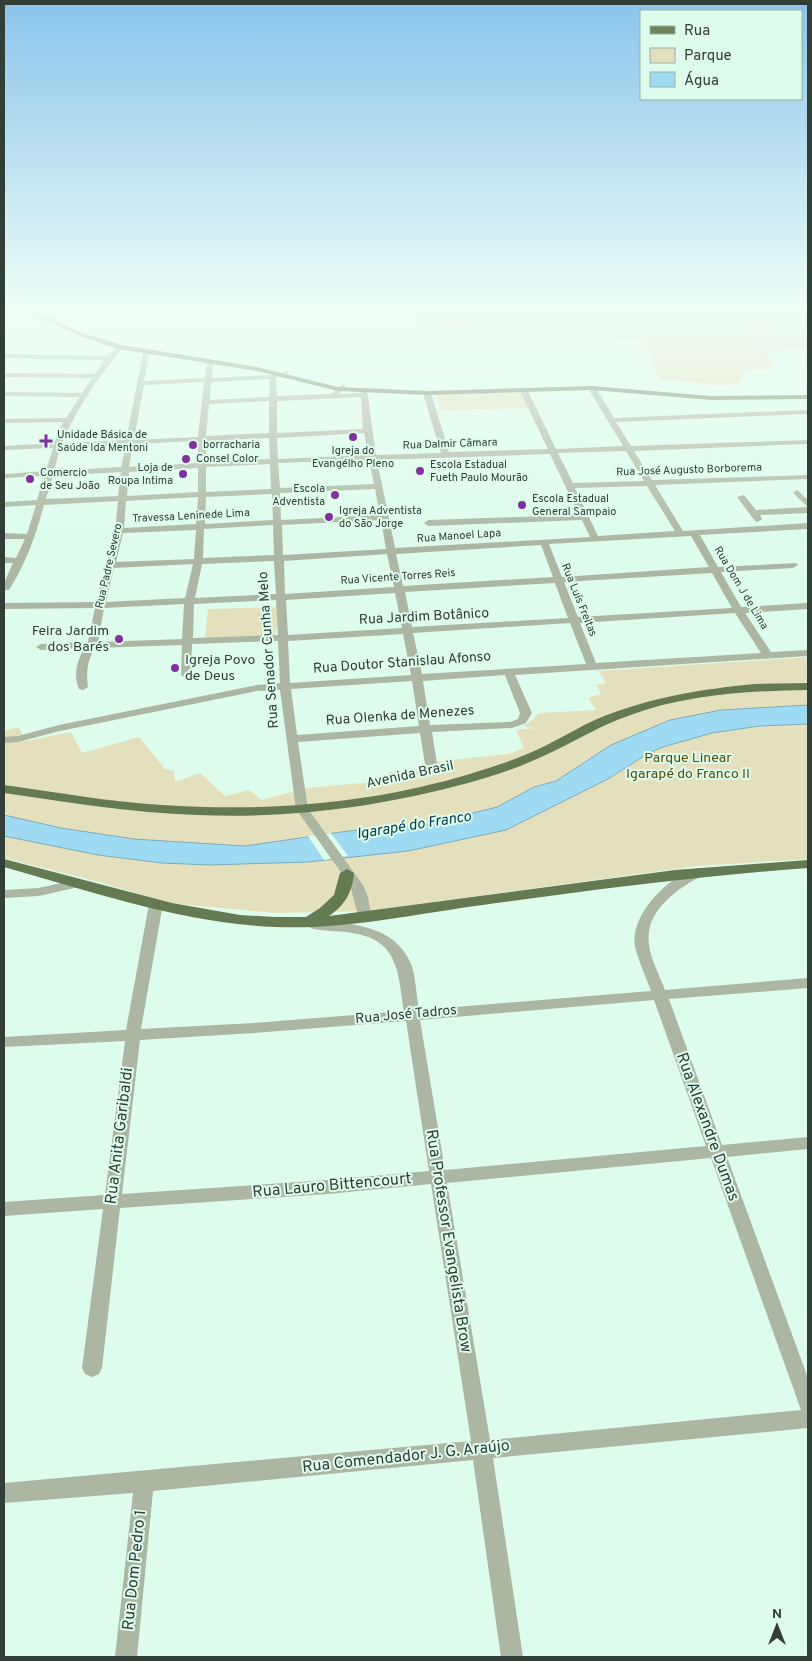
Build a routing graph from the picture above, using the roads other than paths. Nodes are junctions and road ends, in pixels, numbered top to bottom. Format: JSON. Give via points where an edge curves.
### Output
{"nodes":[{"id":1,"x":592,"y":388,"type":"edge"},
{"id":2,"x":88,"y":389,"type":"edge"},
{"id":3,"x":141,"y":389,"type":"edge"},
{"id":4,"x":206,"y":389,"type":"edge"},
{"id":5,"x":277,"y":389,"type":"edge"},
{"id":6,"x":333,"y":389,"type":"edge"},
{"id":7,"x":451,"y":389,"type":"edge"},
{"id":8,"x":523,"y":389,"type":"junction"},
{"id":9,"x":557,"y":389,"type":"edge"},
{"id":10,"x":598,"y":389,"type":"edge"},
{"id":11,"x":626,"y":389,"type":"edge"},
{"id":12,"x":338,"y":390,"type":"junction"},
{"id":13,"x":363,"y":393,"type":"junction"},
{"id":14,"x":427,"y":393,"type":"junction"},
{"id":15,"x":4,"y":394,"type":"edge"},
{"id":16,"x":84,"y":395,"type":"junction"},
{"id":17,"x":808,"y":395,"type":"edge"},
{"id":18,"x":274,"y":399,"type":"junction"},
{"id":19,"x":205,"y":402,"type":"junction"},
{"id":20,"x":808,"y":412,"type":"edge"},
{"id":21,"x":68,"y":420,"type":"junction"},
{"id":22,"x":611,"y":420,"type":"junction"},
{"id":23,"x":4,"y":421,"type":"edge"},
{"id":24,"x":367,"y":431,"type":"junction"},
{"id":25,"x":273,"y":435,"type":"junction"},
{"id":26,"x":202,"y":438,"type":"junction"},
{"id":27,"x":130,"y":442,"type":"junction"},
{"id":28,"x":808,"y":442,"type":"edge"},
{"id":29,"x":57,"y":446,"type":"junction"},
{"id":30,"x":4,"y":448,"type":"edge"},
{"id":31,"x":628,"y":449,"type":"junction"},
{"id":32,"x":554,"y":451,"type":"junction"},
{"id":33,"x":446,"y":455,"type":"junction"},
{"id":34,"x":374,"y":457,"type":"junction"},
{"id":35,"x":275,"y":462,"type":"junction"},
{"id":36,"x":201,"y":466,"type":"junction"},
{"id":37,"x":125,"y":469,"type":"junction"},
{"id":38,"x":50,"y":473,"type":"junction"},
{"id":39,"x":4,"y":476,"type":"edge"},
{"id":40,"x":808,"y":477,"type":"edge"},
{"id":41,"x":650,"y":483,"type":"junction"},
{"id":42,"x":379,"y":486,"type":"junction"},
{"id":43,"x":571,"y":486,"type":"junction"},
{"id":44,"x":277,"y":492,"type":"junction"},
{"id":45,"x":797,"y":493,"type":"dead end"},
{"id":46,"x":202,"y":494,"type":"junction"},
{"id":47,"x":741,"y":498,"type":"dead end"},
{"id":48,"x":121,"y":499,"type":"junction"},
{"id":49,"x":42,"y":502,"type":"junction"},
{"id":50,"x":4,"y":504,"type":"edge"},
{"id":51,"x":808,"y":505,"type":"edge"},
{"id":52,"x":808,"y":510,"type":"edge"},
{"id":53,"x":753,"y":513,"type":"junction"},
{"id":54,"x":384,"y":517,"type":"junction"},
{"id":55,"x":586,"y":517,"type":"junction"},
{"id":56,"x":278,"y":523,"type":"junction"},
{"id":57,"x":428,"y":523,"type":"dead end"},
{"id":58,"x":808,"y":526,"type":"edge"},
{"id":59,"x":200,"y":527,"type":"junction"},
{"id":60,"x":766,"y":528,"type":"junction"},
{"id":61,"x":119,"y":531,"type":"junction"},
{"id":62,"x":680,"y":533,"type":"junction"},
{"id":63,"x":694,"y":533,"type":"junction"},
{"id":64,"x":4,"y":536,"type":"edge"},
{"id":65,"x":31,"y":537,"type":"junction"},
{"id":66,"x":595,"y":538,"type":"junction"},
{"id":67,"x":544,"y":542,"type":"junction"},
{"id":68,"x":391,"y":552,"type":"junction"},
{"id":69,"x":280,"y":558,"type":"junction"},
{"id":70,"x":4,"y":560,"type":"edge"},
{"id":71,"x":20,"y":561,"type":"junction"},
{"id":72,"x":198,"y":562,"type":"junction"},
{"id":73,"x":111,"y":565,"type":"junction"},
{"id":74,"x":793,"y":565,"type":"dead end"},
{"id":75,"x":715,"y":570,"type":"junction"},
{"id":76,"x":558,"y":580,"type":"junction"},
{"id":77,"x":6,"y":588,"type":"dead end"},
{"id":78,"x":399,"y":589,"type":"junction"},
{"id":79,"x":281,"y":597,"type":"junction"},
{"id":80,"x":189,"y":601,"type":"junction"},
{"id":81,"x":100,"y":605,"type":"junction"},
{"id":82,"x":4,"y":606,"type":"edge"},
{"id":83,"x":808,"y":606,"type":"edge"},
{"id":84,"x":738,"y":610,"type":"junction"},
{"id":85,"x":576,"y":621,"type":"junction"},
{"id":86,"x":408,"y":632,"type":"junction"},
{"id":87,"x":282,"y":638,"type":"junction"},
{"id":88,"x":186,"y":642,"type":"junction"},
{"id":89,"x":93,"y":644,"type":"junction"},
{"id":90,"x":41,"y":647,"type":"dead end"},
{"id":91,"x":808,"y":653,"type":"edge"},
{"id":92,"x":768,"y":656,"type":"junction"},
{"id":93,"x":592,"y":667,"type":"junction"},
{"id":94,"x":509,"y":672,"type":"junction"},
{"id":95,"x":186,"y":675,"type":"dead end"},
{"id":96,"x":417,"y":677,"type":"junction"},
{"id":97,"x":285,"y":685,"type":"junction"},
{"id":98,"x":83,"y":687,"type":"dead end"},
{"id":99,"x":808,"y":687,"type":"edge"},
{"id":100,"x":426,"y":728,"type":"junction"},
{"id":101,"x":291,"y":739,"type":"junction"},
{"id":102,"x":4,"y":740,"type":"edge"},
{"id":103,"x":431,"y":764,"type":"dead end"},
{"id":104,"x":4,"y":789,"type":"edge"},
{"id":105,"x":302,"y":809,"type":"junction"},
{"id":106,"x":4,"y":863,"type":"edge"},
{"id":107,"x":808,"y":864,"type":"edge"},
{"id":108,"x":345,"y":871,"type":"junction"},
{"id":109,"x":700,"y":871,"type":"junction"},
{"id":110,"x":78,"y":883,"type":"junction"},
{"id":111,"x":4,"y":894,"type":"edge"},
{"id":112,"x":156,"y":904,"type":"junction"},
{"id":113,"x":364,"y":916,"type":"junction"},
{"id":114,"x":310,"y":921,"type":"junction"},
{"id":115,"x":278,"y":922,"type":"junction"},
{"id":116,"x":808,"y":983,"type":"edge"},
{"id":117,"x":658,"y":994,"type":"junction"},
{"id":118,"x":411,"y":1014,"type":"junction"},
{"id":119,"x":133,"y":1034,"type":"junction"},
{"id":120,"x":4,"y":1042,"type":"edge"},
{"id":121,"x":808,"y":1143,"type":"edge"},
{"id":122,"x":716,"y":1150,"type":"junction"},
{"id":123,"x":438,"y":1178,"type":"junction"},
{"id":124,"x":112,"y":1200,"type":"junction"},
{"id":125,"x":4,"y":1209,"type":"edge"},
{"id":126,"x":92,"y":1368,"type":"dead end"},
{"id":127,"x":808,"y":1404,"type":"edge"},
{"id":128,"x":808,"y":1419,"type":"edge"},
{"id":129,"x":482,"y":1450,"type":"junction"},
{"id":130,"x":144,"y":1482,"type":"junction"},
{"id":131,"x":4,"y":1493,"type":"edge"},
{"id":132,"x":126,"y":1657,"type":"edge"},
{"id":133,"x":512,"y":1657,"type":"edge"}],
"edges":[{"from":1,"to":22,"type":"street"},
{"from":2,"to":16,"type":"street"},
{"from":3,"to":27,"type":"street","name":"Rua Padre Severo"},
{"from":4,"to":19,"type":"street"},
{"from":5,"to":18,"type":"street","name":"Rua Senador Cunha Melo"},
{"from":6,"to":12,"type":"main road"},
{"from":7,"to":12,"type":"main road"},
{"from":8,"to":9,"type":"main road"},
{"from":8,"to":14,"type":"main road"},
{"from":8,"to":32,"type":"street"},
{"from":10,"to":17,"type":"main road","via":[[711,398]]},
{"from":11,"to":17,"type":"main road","via":[[708,395]]},
{"from":12,"to":13,"type":"main road"},
{"from":12,"to":18,"type":"street"},
{"from":13,"to":14,"type":"main road"},
{"from":13,"to":24,"type":"street"},
{"from":14,"to":33,"type":"street"},
{"from":15,"to":16,"type":"street"},
{"from":16,"to":21,"type":"street"},
{"from":18,"to":19,"type":"street"},
{"from":18,"to":25,"type":"street","name":"Rua Senador Cunha Melo"},
{"from":19,"to":26,"type":"street"},
{"from":20,"to":22,"type":"street"},
{"from":21,"to":23,"type":"street"},
{"from":21,"to":29,"type":"street"},
{"from":22,"to":31,"type":"street"},
{"from":24,"to":25,"type":"street"},
{"from":24,"to":34,"type":"street"},
{"from":25,"to":26,"type":"street"},
{"from":25,"to":35,"type":"street","name":"Rua Senador Cunha Melo"},
{"from":26,"to":27,"type":"street"},
{"from":26,"to":36,"type":"street"},
{"from":27,"to":29,"type":"street"},
{"from":27,"to":37,"type":"street","name":"Rua Padre Severo"},
{"from":28,"to":31,"type":"street","name":"Rua Dalmir Câmara"},
{"from":29,"to":30,"type":"street"},
{"from":29,"to":38,"type":"street"},
{"from":31,"to":32,"type":"street","name":"Rua Dalmir Câmara"},
{"from":31,"to":41,"type":"street"},
{"from":32,"to":33,"type":"street","name":"Rua Dalmir Câmara"},
{"from":32,"to":43,"type":"street"},
{"from":33,"to":34,"type":"street","name":"Rua Dalmir Câmara"},
{"from":34,"to":35,"type":"street","name":"Rua Dalmir Câmara"},
{"from":34,"to":42,"type":"street"},
{"from":35,"to":36,"type":"street","name":"Rua Dalmir Câmara"},
{"from":35,"to":44,"type":"street","name":"Rua Senador Cunha Melo"},
{"from":36,"to":37,"type":"street","name":"Rua Dalmir Câmara"},
{"from":36,"to":46,"type":"street"},
{"from":37,"to":38,"type":"street","name":"Rua Dalmir Câmara"},
{"from":37,"to":48,"type":"street","name":"Rua Padre Severo"},
{"from":38,"to":39,"type":"street","name":"Rua Dalmir Câmara"},
{"from":38,"to":49,"type":"street"},
{"from":40,"to":41,"type":"street","name":"Rua José Augusto Borborema"},
{"from":41,"to":43,"type":"street","name":"Rua José Augusto Borborema"},
{"from":41,"to":62,"type":"street"},
{"from":42,"to":44,"type":"street"},
{"from":42,"to":54,"type":"street"},
{"from":43,"to":55,"type":"street"},
{"from":44,"to":46,"type":"street"},
{"from":44,"to":56,"type":"street","name":"Rua Senador Cunha Melo"},
{"from":45,"to":51,"type":"street"},
{"from":46,"to":48,"type":"street"},
{"from":46,"to":59,"type":"street"},
{"from":47,"to":53,"type":"street"},
{"from":48,"to":49,"type":"street"},
{"from":48,"to":61,"type":"street","name":"Rua Padre Severo"},
{"from":49,"to":50,"type":"street"},
{"from":49,"to":65,"type":"street"},
{"from":52,"to":53,"type":"street"},
{"from":53,"to":60,"type":"street"},
{"from":54,"to":56,"type":"street","name":"Travessa Leninede Lima"},
{"from":54,"to":68,"type":"street"},
{"from":55,"to":57,"type":"street"},
{"from":55,"to":66,"type":"street"},
{"from":56,"to":59,"type":"street","name":"Travessa Leninede Lima"},
{"from":56,"to":69,"type":"street","name":"Rua Senador Cunha Melo"},
{"from":58,"to":60,"type":"street","name":"Rua Manoel Lapa"},
{"from":59,"to":61,"type":"street","name":"Travessa Leninede Lima"},
{"from":59,"to":72,"type":"street"},
{"from":60,"to":63,"type":"street","name":"Rua Manoel Lapa"},
{"from":61,"to":73,"type":"street","name":"Rua Padre Severo"},
{"from":62,"to":63,"type":"street","name":"Rua Manoel Lapa"},
{"from":62,"to":66,"type":"street","name":"Rua Manoel Lapa"},
{"from":63,"to":75,"type":"street","name":"Rua Dom J de Lima"},
{"from":64,"to":65,"type":"street"},
{"from":65,"to":71,"type":"street"},
{"from":66,"to":67,"type":"street","name":"Rua Manoel Lapa"},
{"from":67,"to":68,"type":"street","name":"Rua Manoel Lapa"},
{"from":67,"to":76,"type":"street","name":"Rua Luís Freitas"},
{"from":68,"to":69,"type":"street","name":"Rua Manoel Lapa"},
{"from":68,"to":78,"type":"street"},
{"from":69,"to":72,"type":"street","name":"Rua Manoel Lapa"},
{"from":69,"to":79,"type":"street","name":"Rua Senador Cunha Melo"},
{"from":70,"to":71,"type":"street"},
{"from":71,"to":77,"type":"street"},
{"from":72,"to":73,"type":"street","name":"Rua Manoel Lapa"},
{"from":72,"to":80,"type":"street"},
{"from":73,"to":81,"type":"street","name":"Rua Padre Severo"},
{"from":74,"to":75,"type":"street","name":"Rua Vicente Torres Reis"},
{"from":75,"to":76,"type":"street","name":"Rua Vicente Torres Reis"},
{"from":75,"to":84,"type":"street","name":"Rua Dom J de Lima"},
{"from":76,"to":78,"type":"street","name":"Rua Vicente Torres Reis"},
{"from":76,"to":85,"type":"street","name":"Rua Luís Freitas"},
{"from":78,"to":79,"type":"street","name":"Rua Vicente Torres Reis"},
{"from":78,"to":86,"type":"street"},
{"from":79,"to":80,"type":"street","name":"Rua Vicente Torres Reis"},
{"from":79,"to":87,"type":"street","name":"Rua Senador Cunha Melo"},
{"from":80,"to":81,"type":"street","name":"Rua Vicente Torres Reis"},
{"from":80,"to":88,"type":"street"},
{"from":81,"to":82,"type":"street","name":"Rua Vicente Torres Reis"},
{"from":81,"to":89,"type":"street","name":"Rua Padre Severo"},
{"from":83,"to":84,"type":"street","name":"Rua Jardim Botânico"},
{"from":84,"to":85,"type":"street","name":"Rua Jardim Botânico"},
{"from":84,"to":92,"type":"street","name":"Rua Dom J de Lima"},
{"from":85,"to":86,"type":"street","name":"Rua Jardim Botânico"},
{"from":85,"to":93,"type":"street","name":"Rua Luís Freitas"},
{"from":86,"to":87,"type":"street","name":"Rua Jardim Botânico"},
{"from":86,"to":96,"type":"street"},
{"from":87,"to":88,"type":"street","name":"Rua Jardim Botânico"},
{"from":87,"to":97,"type":"street","name":"Rua Senador Cunha Melo"},
{"from":88,"to":89,"type":"street","name":"Rua Jardim Botânico"},
{"from":88,"to":95,"type":"street"},
{"from":89,"to":90,"type":"street","name":"Rua Jardim Botânico"},
{"from":89,"to":98,"type":"street","name":"Rua Padre Severo","via":[[86,654],[81,675]]},
{"from":91,"to":92,"type":"street","name":"Rua Doutor Stanislau Afonso"},
{"from":92,"to":93,"type":"street","name":"Rua Doutor Stanislau Afonso"},
{"from":93,"to":94,"type":"street","name":"Rua Doutor Stanislau Afonso"},
{"from":94,"to":96,"type":"street","name":"Rua Doutor Stanislau Afonso"},
{"from":94,"to":100,"type":"street","name":"Rua Olenka de Menezes","via":[[526,713],[522,721],[512,725]]},
{"from":96,"to":97,"type":"street","name":"Rua Doutor Stanislau Afonso"},
{"from":96,"to":100,"type":"street"},
{"from":97,"to":101,"type":"street","name":"Rua Senador Cunha Melo"},
{"from":97,"to":102,"type":"street","name":"Rua Doutor Stanislau Afonso","via":[[189,700]]},
{"from":99,"to":105,"type":"highway","name":"Avenida Brasil","via":[[754,687],[671,699],[601,722],[542,752],[496,770],[396,796]]},
{"from":100,"to":101,"type":"street","name":"Rua Olenka de Menezes"},
{"from":100,"to":103,"type":"street"},
{"from":101,"to":105,"type":"street","name":"Rua Senador Cunha Melo"},
{"from":104,"to":105,"type":"highway","name":"Avenida Brasil","via":[[160,809],[237,812]]},
{"from":105,"to":108,"type":"street","name":"Rua Senador Cunha Melo"},
{"from":106,"to":110,"type":"highway"},
{"from":107,"to":109,"type":"highway"},
{"from":108,"to":113,"type":"street","name":"Rua Senador Cunha Melo","via":[[359,891]]},
{"from":108,"to":114,"type":"highway","via":[[345,891],[341,899]]},
{"from":109,"to":113,"type":"highway"},
{"from":109,"to":117,"type":"street","name":"Rua Alexandre Dumas","via":[[667,892],[644,920],[642,946]]},
{"from":110,"to":111,"type":"street","via":[[39,892]]},
{"from":110,"to":112,"type":"highway"},
{"from":112,"to":115,"type":"highway","via":[[236,920]]},
{"from":112,"to":119,"type":"street","name":"Rua Anita Garibaldi"},
{"from":113,"to":114,"type":"highway"},
{"from":114,"to":115,"type":"highway"},
{"from":115,"to":118,"type":"street","name":"Rua Professor Evangelista Brow","via":[[346,927],[384,938],[404,965]]},
{"from":116,"to":117,"type":"street","name":"Rua José Tadros"},
{"from":117,"to":118,"type":"street","name":"Rua José Tadros"},
{"from":117,"to":122,"type":"street","name":"Rua Alexandre Dumas"},
{"from":118,"to":119,"type":"street","name":"Rua José Tadros","via":[[254,1028]]},
{"from":118,"to":123,"type":"street","name":"Rua Professor Evangelista Brow"},
{"from":119,"to":120,"type":"street","name":"Rua José Tadros"},
{"from":119,"to":124,"type":"street","name":"Rua Anita Garibaldi"},
{"from":121,"to":122,"type":"street","name":"Rua Lauro Bittencourt"},
{"from":122,"to":123,"type":"street","name":"Rua Lauro Bittencourt"},
{"from":122,"to":127,"type":"street","name":"Rua Alexandre Dumas"},
{"from":123,"to":124,"type":"street","name":"Rua Lauro Bittencourt"},
{"from":123,"to":129,"type":"street","name":"Rua Professor Evangelista Brow"},
{"from":124,"to":125,"type":"street","name":"Rua Lauro Bittencourt"},
{"from":124,"to":126,"type":"street","name":"Rua Anita Garibaldi"},
{"from":128,"to":129,"type":"street","name":"Rua Comendador J. G. Araújo"},
{"from":129,"to":130,"type":"street","name":"Rua Comendador J. G. Araújo"},
{"from":129,"to":133,"type":"street","name":"Rua Professor Evangelista Brow"},
{"from":130,"to":131,"type":"street","name":"Rua Comendador J. G. Araújo"},
{"from":130,"to":132,"type":"street","name":"Rua Dom Pedro 1"}]}
